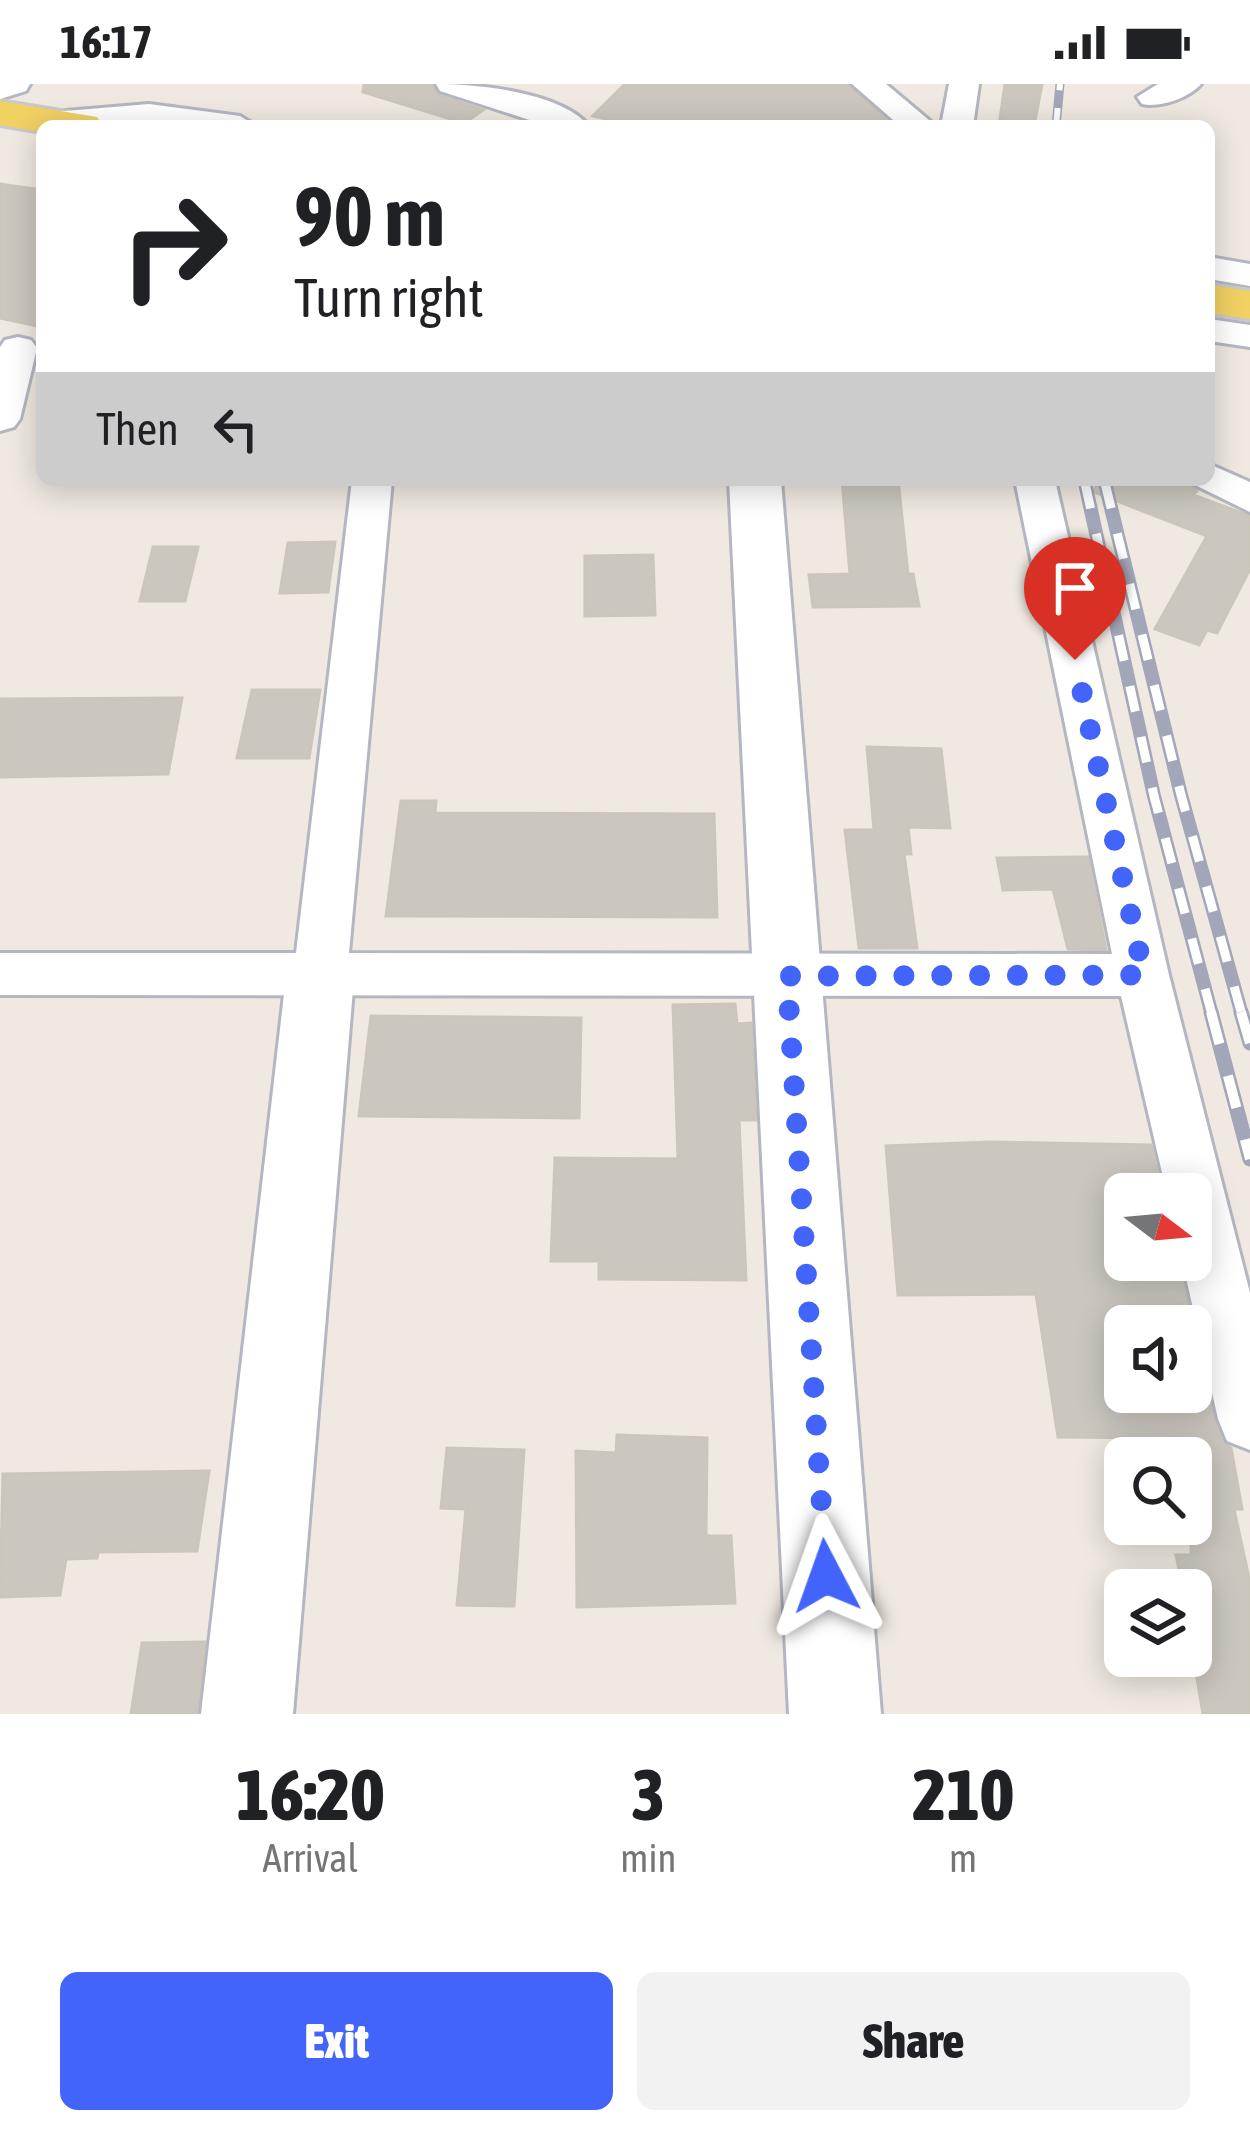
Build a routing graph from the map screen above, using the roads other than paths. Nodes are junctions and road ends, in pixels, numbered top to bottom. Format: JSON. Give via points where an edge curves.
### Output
{"nodes":[{"id":1,"x":15,"y":84,"type":"edge"},
{"id":2,"x":451,"y":84,"type":"edge"},
{"id":3,"x":867,"y":84,"type":"edge"},
{"id":4,"x":964,"y":84,"type":"edge"},
{"id":5,"x":1186,"y":84,"type":"edge"},
{"id":6,"x":0,"y":90,"type":"edge"},
{"id":7,"x":1154,"y":97,"type":"dead end"},
{"id":8,"x":0,"y":113,"type":"edge"},
{"id":9,"x":38,"y":120,"type":"edge"},
{"id":10,"x":101,"y":120,"type":"edge"},
{"id":11,"x":198,"y":120,"type":"edge"},
{"id":12,"x":561,"y":120,"type":"edge"},
{"id":13,"x":912,"y":120,"type":"edge"},
{"id":14,"x":958,"y":120,"type":"edge"},
{"id":15,"x":1215,"y":269,"type":"edge"},
{"id":16,"x":1250,"y":275,"type":"edge"},
{"id":17,"x":1215,"y":299,"type":"edge"},
{"id":18,"x":1250,"y":305,"type":"edge"},
{"id":19,"x":1215,"y":331,"type":"edge"},
{"id":20,"x":1250,"y":336,"type":"edge"},
{"id":21,"x":20,"y":348,"type":"edge"},
{"id":22,"x":0,"y":419,"type":"edge"},
{"id":23,"x":1215,"y":479,"type":"edge"},
{"id":24,"x":370,"y":486,"type":"edge"},
{"id":25,"x":755,"y":486,"type":"edge"},
{"id":26,"x":1036,"y":486,"type":"edge"},
{"id":27,"x":1250,"y":499,"type":"edge"},
{"id":28,"x":0,"y":974,"type":"edge"},
{"id":29,"x":1144,"y":975,"type":"junction"},
{"id":30,"x":787,"y":976,"type":"junction"},
{"id":31,"x":320,"y":977,"type":"junction"},
{"id":32,"x":1250,"y":1419,"type":"edge"},
{"id":33,"x":247,"y":1714,"type":"edge"},
{"id":34,"x":835,"y":1714,"type":"edge"}],
"edges":[{"from":1,"to":6,"type":"street"},
{"from":2,"to":12,"type":"street"},
{"from":3,"to":13,"type":"street"},
{"from":4,"to":14,"type":"street"},
{"from":5,"to":7,"type":"street"},
{"from":8,"to":9,"type":"main road"},
{"from":10,"to":11,"type":"street","via":[[149,113]]},
{"from":15,"to":16,"type":"street"},
{"from":17,"to":18,"type":"main road"},
{"from":19,"to":20,"type":"street"},
{"from":21,"to":22,"type":"street"},
{"from":23,"to":27,"type":"street"},
{"from":24,"to":31,"type":"street"},
{"from":25,"to":30,"type":"street"},
{"from":26,"to":29,"type":"street"},
{"from":28,"to":31,"type":"street"},
{"from":29,"to":30,"type":"street"},
{"from":29,"to":32,"type":"street"},
{"from":30,"to":31,"type":"street"},
{"from":30,"to":34,"type":"street"},
{"from":31,"to":33,"type":"street"}]}
